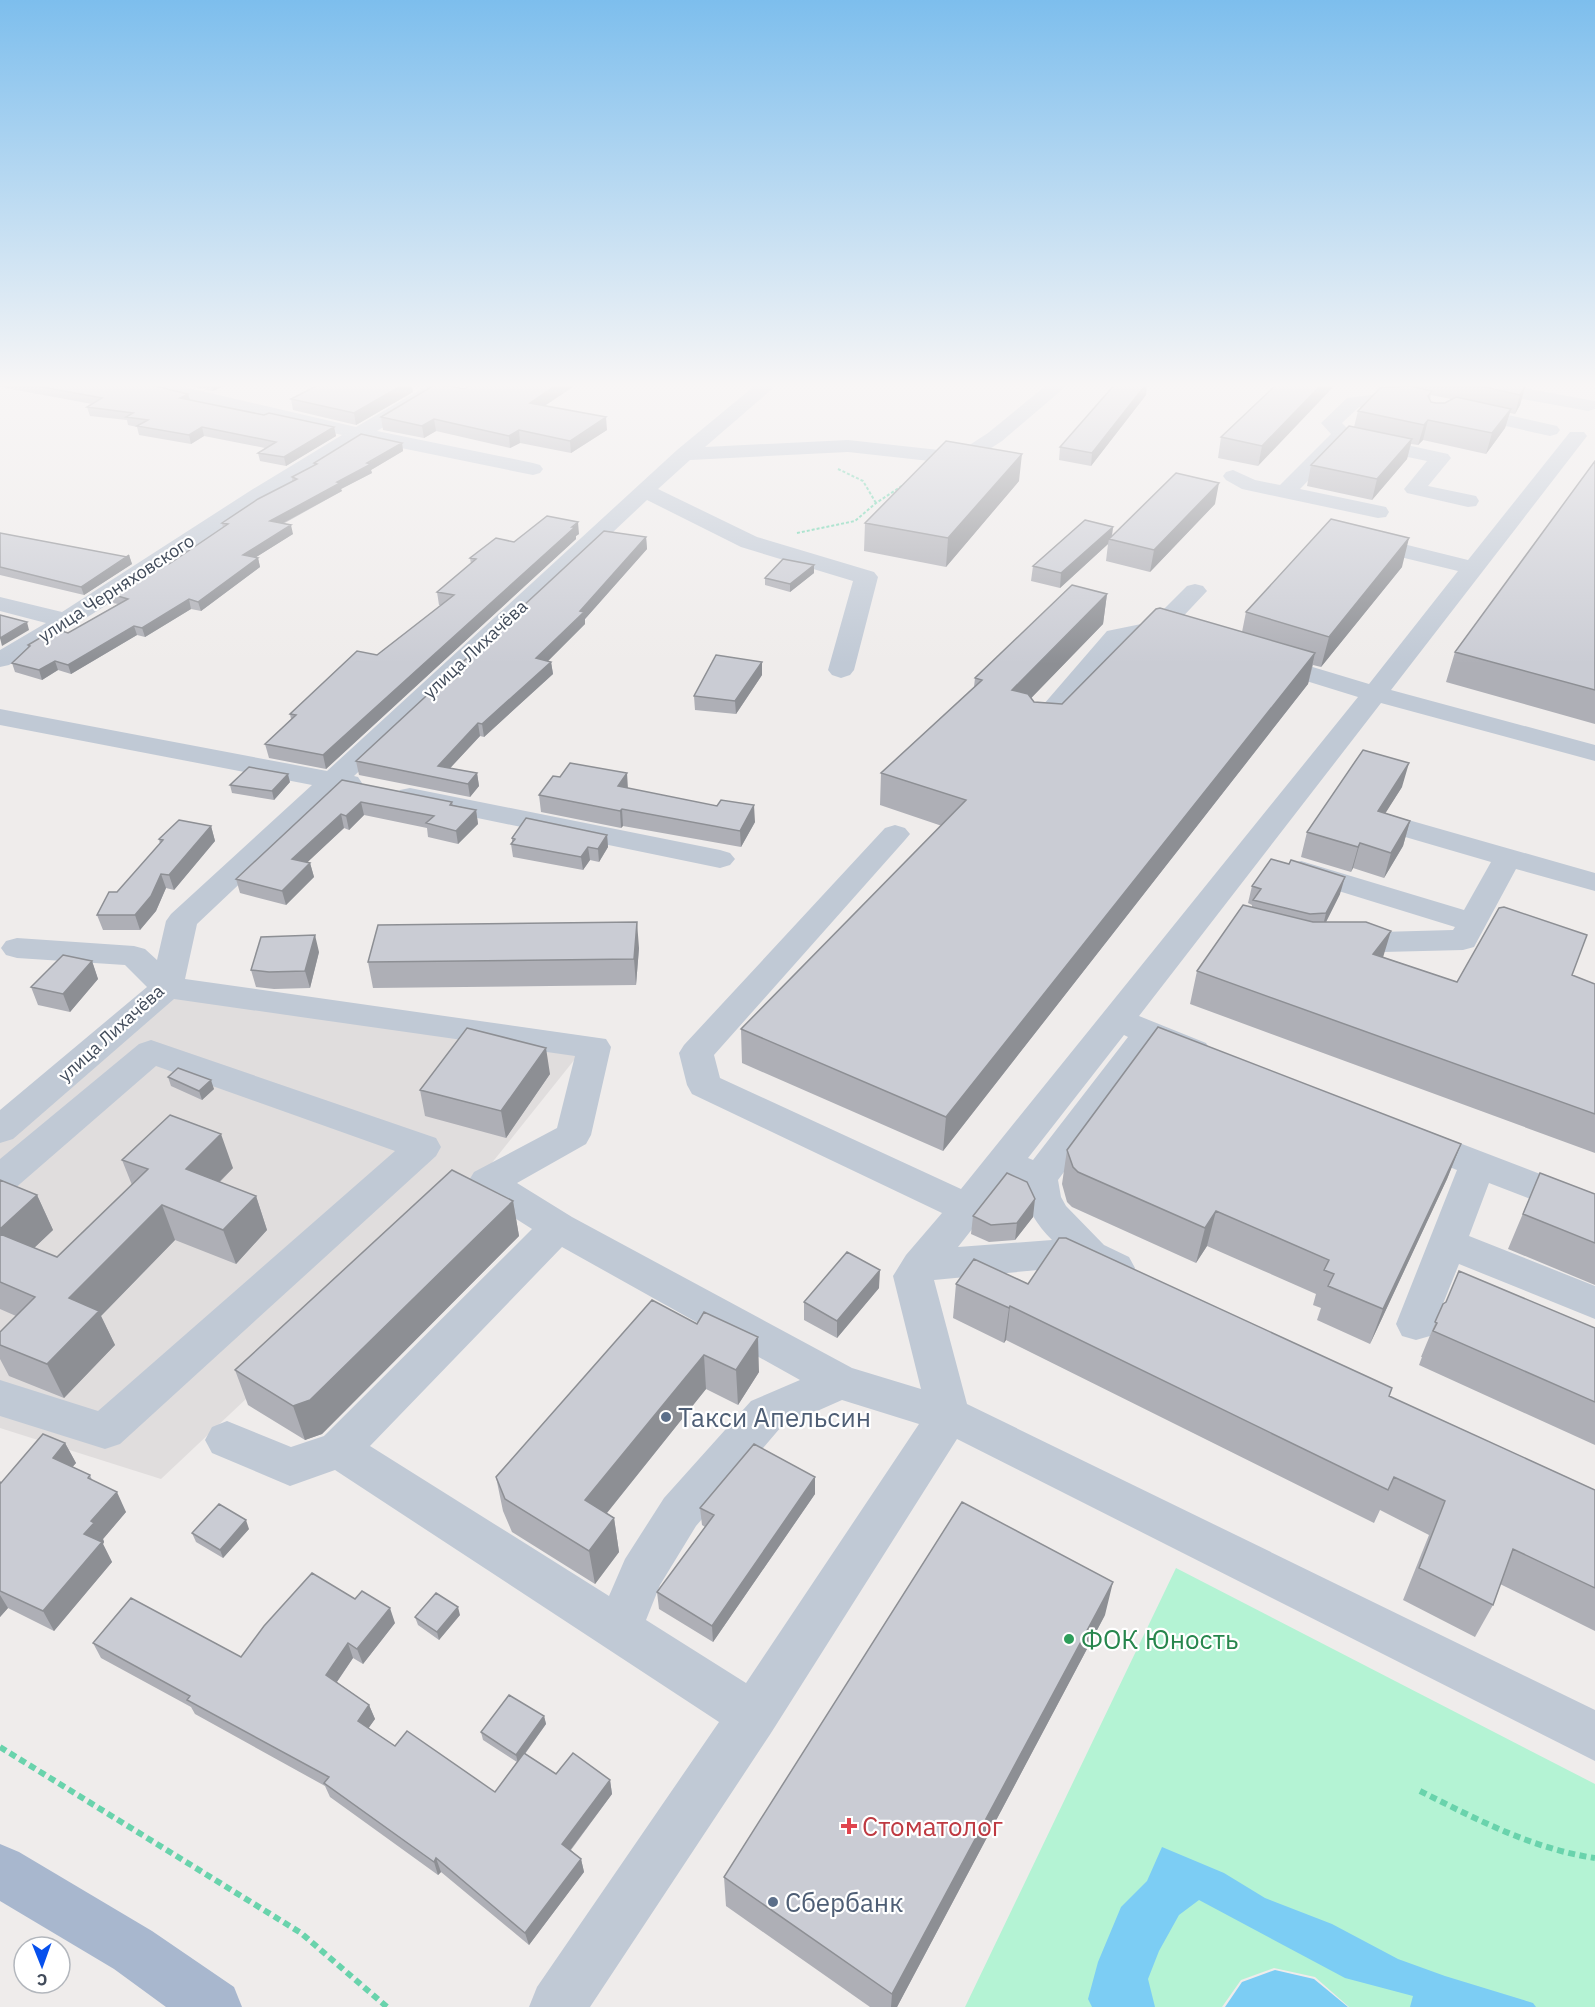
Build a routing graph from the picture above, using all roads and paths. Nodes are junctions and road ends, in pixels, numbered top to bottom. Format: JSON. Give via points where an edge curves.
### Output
{"nodes":[{"id":1,"x":287,"y":477,"type":"edge"},
{"id":2,"x":661,"y":477,"type":"edge"},
{"id":3,"x":917,"y":477,"type":"edge"},
{"id":4,"x":1234,"y":477,"type":"edge"},
{"id":5,"x":1300,"y":477,"type":"edge"},
{"id":6,"x":1425,"y":477,"type":"edge"},
{"id":7,"x":1552,"y":477,"type":"edge"},
{"id":8,"x":646,"y":491,"type":"junction"},
{"id":9,"x":1285,"y":492,"type":"junction"},
{"id":10,"x":1468,"y":501,"type":"dead end"},
{"id":11,"x":1378,"y":512,"type":"dead end"},
{"id":12,"x":1357,"y":540,"type":"edge"},
{"id":13,"x":749,"y":542,"type":"junction"},
{"id":14,"x":1472,"y":568,"type":"junction"},
{"id":15,"x":1195,"y":591,"type":"dead end"},
{"id":16,"x":0,"y":604,"type":"edge"},
{"id":17,"x":68,"y":621,"type":"junction"},
{"id":18,"x":1159,"y":628,"type":"junction"},
{"id":19,"x":1193,"y":639,"type":"edge"},
{"id":20,"x":1249,"y":656,"type":"edge"},
{"id":21,"x":0,"y":660,"type":"edge"},
{"id":22,"x":841,"y":670,"type":"dead end"},
{"id":23,"x":1373,"y":693,"type":"junction"},
{"id":24,"x":0,"y":717,"type":"edge"},
{"id":25,"x":1040,"y":725,"type":"edge"},
{"id":26,"x":1595,"y":753,"type":"edge"},
{"id":27,"x":333,"y":780,"type":"junction"},
{"id":28,"x":1405,"y":828,"type":"edge"},
{"id":29,"x":895,"y":834,"type":"dead end"},
{"id":30,"x":1249,"y":854,"type":"junction"},
{"id":31,"x":1508,"y":857,"type":"junction"},
{"id":32,"x":720,"y":859,"type":"dead end"},
{"id":33,"x":1595,"y":882,"type":"edge"},
{"id":34,"x":1472,"y":922,"type":"junction"},
{"id":35,"x":1317,"y":943,"type":"edge"},
{"id":36,"x":17,"y":948,"type":"dead end"},
{"id":37,"x":166,"y":987,"type":"junction"},
{"id":38,"x":1133,"y":1027,"type":"junction"},
{"id":39,"x":1226,"y":1063,"type":"edge"},
{"id":40,"x":1390,"y":1129,"type":"edge"},
{"id":41,"x":0,"y":1130,"type":"edge"},
{"id":42,"x":1478,"y":1164,"type":"junction"},
{"id":43,"x":1022,"y":1170,"type":"junction"},
{"id":44,"x":0,"y":1180,"type":"edge"},
{"id":45,"x":967,"y":1208,"type":"junction"},
{"id":46,"x":1595,"y":1210,"type":"edge"},
{"id":47,"x":558,"y":1227,"type":"junction"},
{"id":48,"x":1448,"y":1244,"type":"junction"},
{"id":49,"x":1090,"y":1256,"type":"junction"},
{"id":50,"x":920,"y":1266,"type":"junction"},
{"id":51,"x":1144,"y":1281,"type":"edge"},
{"id":52,"x":1595,"y":1303,"type":"edge"},
{"id":53,"x":1416,"y":1324,"type":"dead end"},
{"id":54,"x":840,"y":1382,"type":"junction"},
{"id":55,"x":0,"y":1398,"type":"edge"},
{"id":56,"x":949,"y":1414,"type":"junction"},
{"id":57,"x":227,"y":1440,"type":"dead end"},
{"id":58,"x":339,"y":1449,"type":"junction"},
{"id":59,"x":619,"y":1629,"type":"junction"},
{"id":60,"x":753,"y":1716,"type":"junction"},
{"id":61,"x":1595,"y":1736,"type":"edge"},
{"id":62,"x":0,"y":1747,"type":"edge"},
{"id":63,"x":1420,"y":1791,"type":"dead end"},
{"id":64,"x":1595,"y":1858,"type":"edge"},
{"id":65,"x":0,"y":1871,"type":"edge"},
{"id":66,"x":214,"y":2007,"type":"edge"},
{"id":67,"x":387,"y":2007,"type":"edge"},
{"id":68,"x":557,"y":2007,"type":"edge"}],
"edges":[{"from":1,"to":17,"type":"street","name":"улица Черняховского"},
{"from":2,"to":8,"type":"street","name":"улица Лихачёва"},
{"from":3,"to":13,"type":"path","via":[[855,521]]},
{"from":4,"to":9,"type":"street","via":[[1249,485]]},
{"from":5,"to":9,"type":"street"},
{"from":6,"to":10,"type":"street","via":[[1414,489]]},
{"from":7,"to":14,"type":"street"},
{"from":8,"to":13,"type":"street"},
{"from":8,"to":27,"type":"street","name":"улица Лихачёва"},
{"from":9,"to":11,"type":"street"},
{"from":12,"to":14,"type":"street"},
{"from":13,"to":22,"type":"street","via":[[866,577]]},
{"from":14,"to":23,"type":"street"},
{"from":15,"to":18,"type":"street"},
{"from":16,"to":17,"type":"street"},
{"from":17,"to":21,"type":"street","name":"улица Черняховского"},
{"from":18,"to":19,"type":"street"},
{"from":18,"to":25,"type":"street","via":[[1116,636]]},
{"from":20,"to":23,"type":"street"},
{"from":23,"to":26,"type":"street"},
{"from":23,"to":30,"type":"street"},
{"from":24,"to":27,"type":"street"},
{"from":27,"to":32,"type":"street"},
{"from":27,"to":37,"type":"street","name":"улица Лихачёва","via":[[182,921]]},
{"from":28,"to":31,"type":"street"},
{"from":29,"to":45,"type":"street","via":[[696,1053],[704,1085]]},
{"from":30,"to":34,"type":"street"},
{"from":30,"to":38,"type":"street","via":[[1215,921]]},
{"from":31,"to":33,"type":"street"},
{"from":31,"to":34,"type":"street"},
{"from":34,"to":35,"type":"street","via":[[1463,940]]},
{"from":36,"to":37,"type":"street","via":[[135,956]]},
{"from":37,"to":41,"type":"street","name":"улица Лихачёва"},
{"from":37,"to":47,"type":"street","via":[[594,1047],[573,1135],[488,1182]]},
{"from":38,"to":39,"type":"street"},
{"from":38,"to":43,"type":"street"},
{"from":40,"to":42,"type":"street"},
{"from":42,"to":46,"type":"street"},
{"from":42,"to":48,"type":"street"},
{"from":43,"to":45,"type":"street"},
{"from":43,"to":49,"type":"street","via":[[1052,1216]]},
{"from":44,"to":55,"type":"street","via":[[150,1052],[423,1147],[105,1431]]},
{"from":45,"to":50,"type":"street"},
{"from":47,"to":54,"type":"street"},
{"from":47,"to":58,"type":"street"},
{"from":48,"to":52,"type":"street"},
{"from":48,"to":53,"type":"street"},
{"from":49,"to":50,"type":"street","via":[[1038,1255]]},
{"from":49,"to":51,"type":"street"},
{"from":50,"to":56,"type":"street","via":[[913,1276]]},
{"from":54,"to":56,"type":"street"},
{"from":54,"to":59,"type":"street","via":[[766,1414],[680,1512],[641,1574]]},
{"from":56,"to":60,"type":"street"},
{"from":56,"to":61,"type":"street"},
{"from":57,"to":58,"type":"street","via":[[290,1467]]},
{"from":58,"to":59,"type":"street"},
{"from":59,"to":60,"type":"street"},
{"from":60,"to":68,"type":"street"},
{"from":62,"to":67,"type":"path","via":[[301,1934]]},
{"from":63,"to":64,"type":"path","via":[[1510,1833],[1577,1857]]},
{"from":65,"to":66,"type":"main road","via":[[133,1950]]}]}
